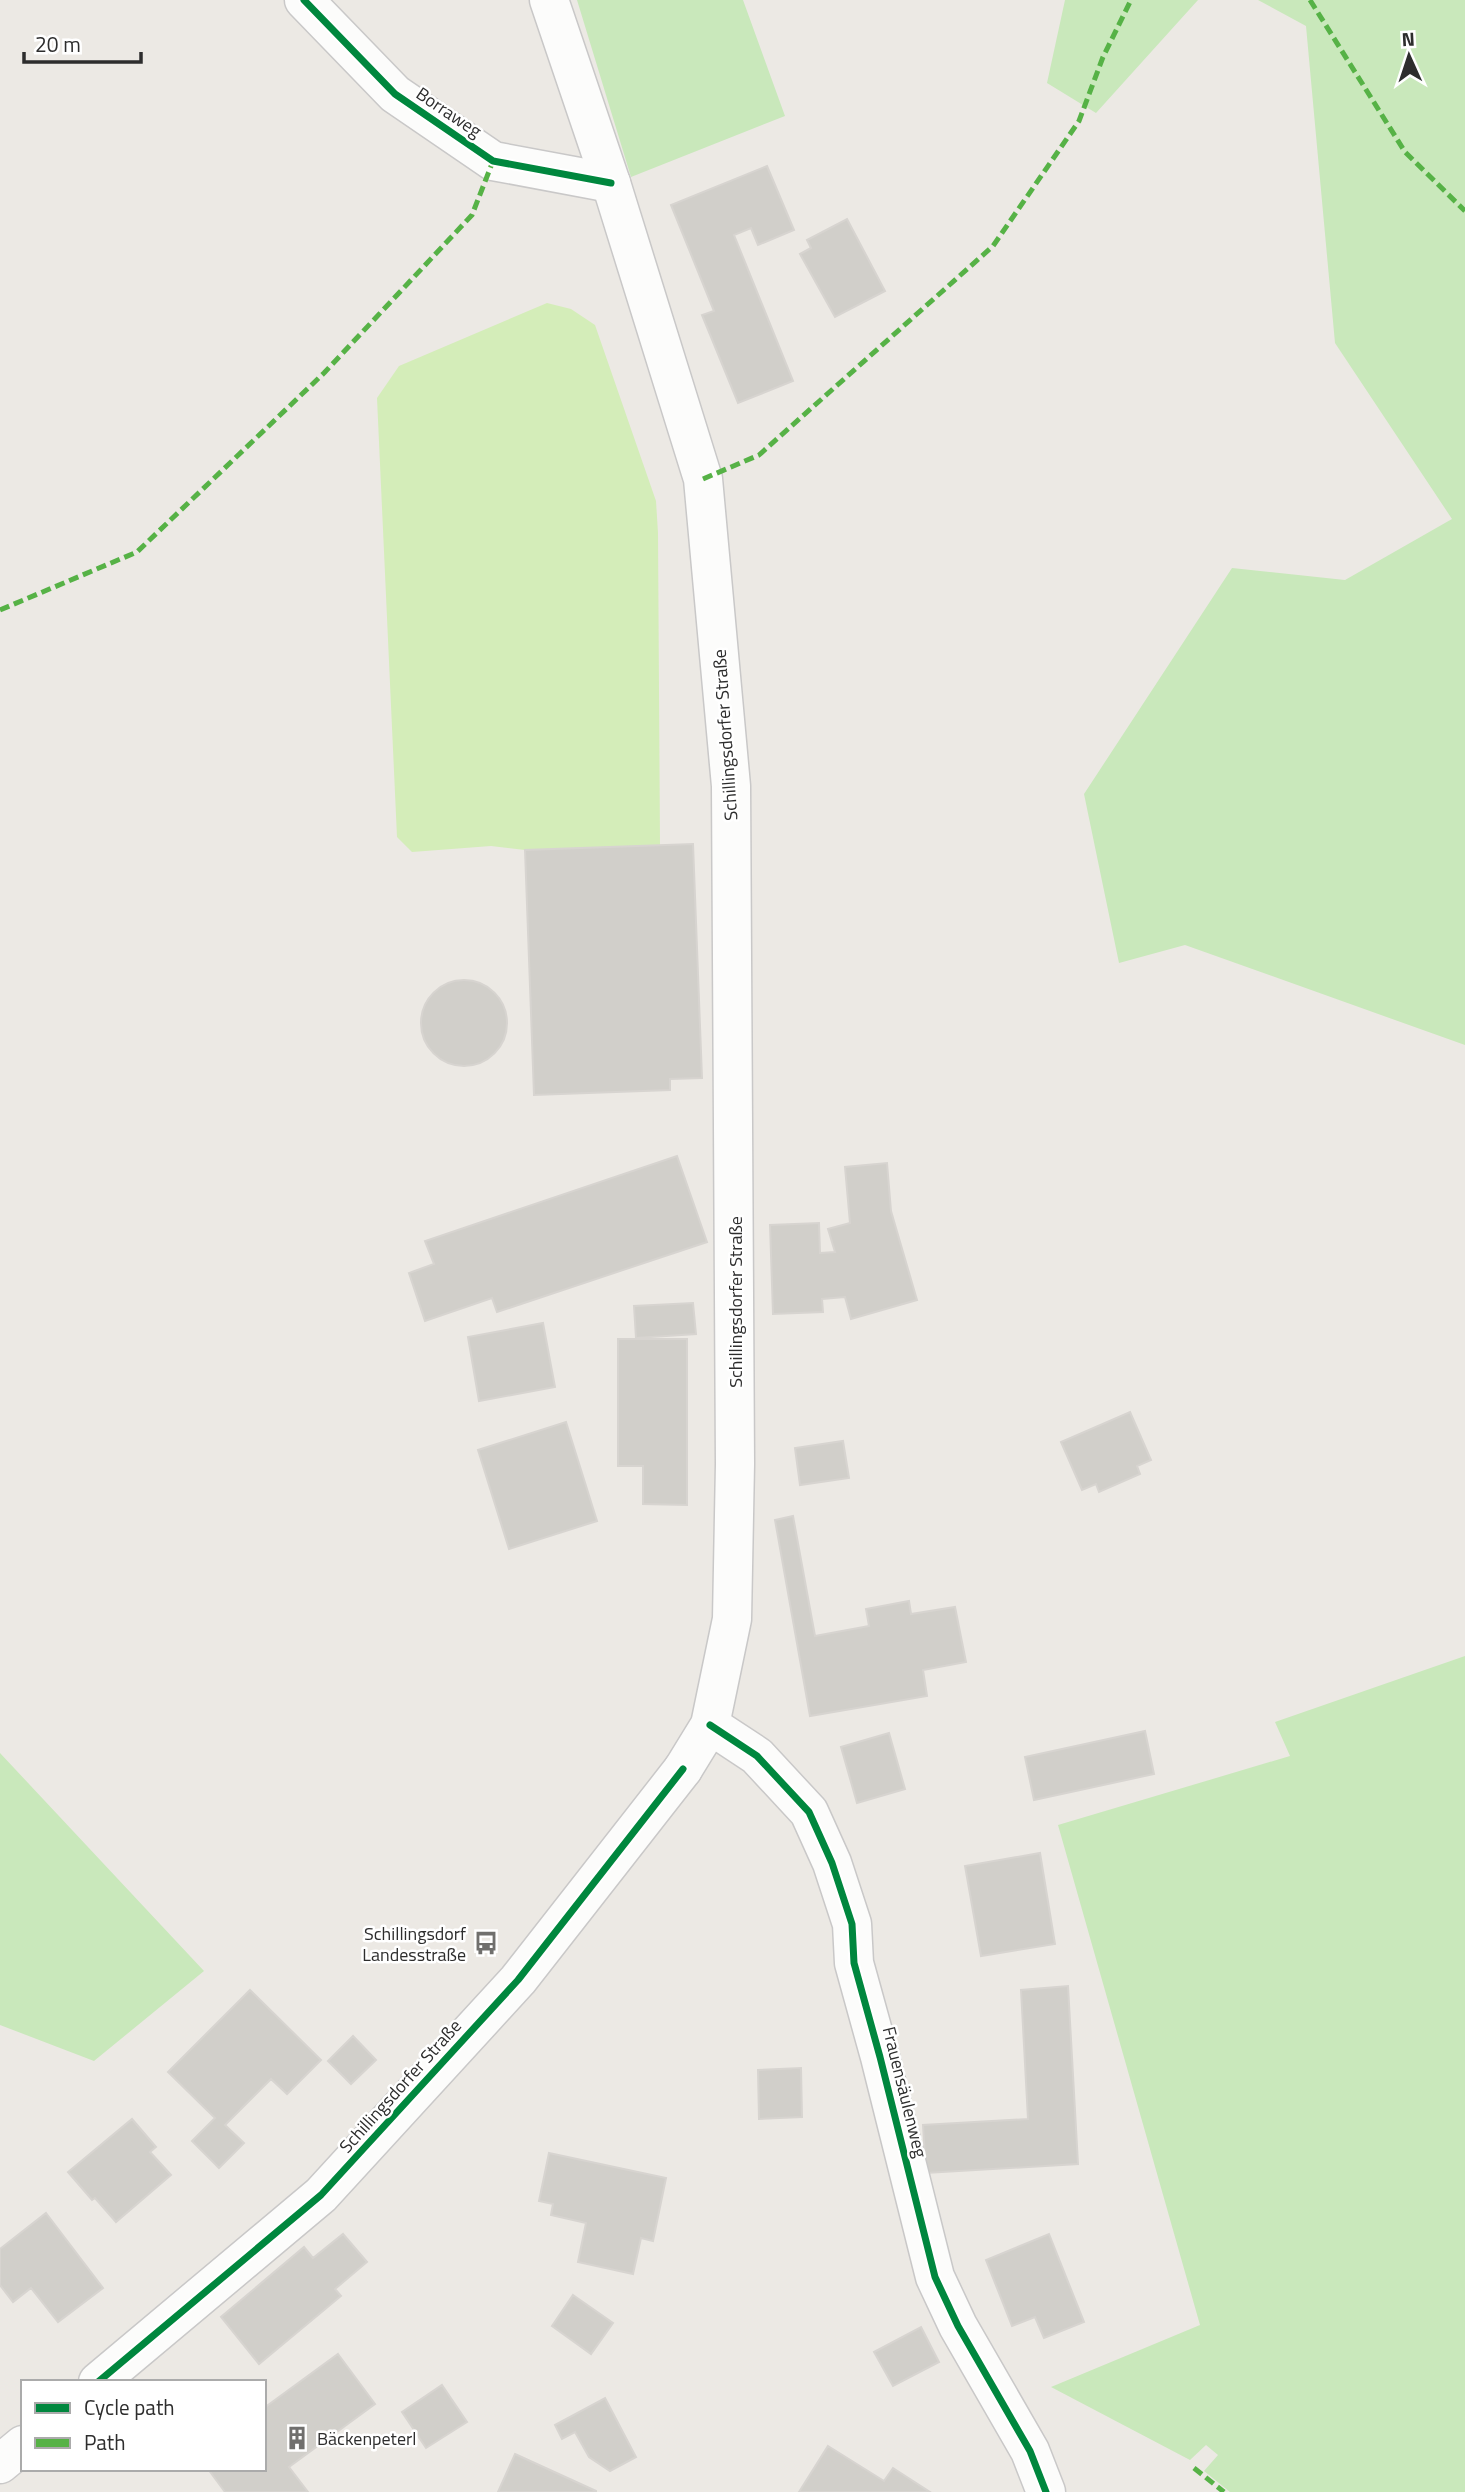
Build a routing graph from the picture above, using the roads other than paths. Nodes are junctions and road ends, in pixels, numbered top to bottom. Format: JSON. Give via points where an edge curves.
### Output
{"nodes":[{"id":1,"x":304,"y":0,"type":"edge"},
{"id":2,"x":549,"y":0,"type":"edge"},
{"id":3,"x":611,"y":183,"type":"junction"},
{"id":4,"x":710,"y":1725,"type":"junction"},
{"id":5,"x":100,"y":2380,"type":"edge"},
{"id":6,"x":21,"y":2447,"type":"edge"},
{"id":7,"x":0,"y":2463,"type":"edge"},
{"id":8,"x":1046,"y":2492,"type":"edge"}],
"edges":[{"from":1,"to":3,"type":"street","name":"Borraweg","via":[[395,93],[493,161]]},
{"from":2,"to":3,"type":"street","name":"Schillingsdorfer Straße"},
{"from":3,"to":4,"type":"street","name":"Schillingsdorfer Straße","via":[[703,479],[731,786],[736,1464],[732,1619]]},
{"from":4,"to":5,"type":"street","name":"Schillingsdorfer Straße","via":[[683,1769],[518,1980],[321,2195]]},
{"from":4,"to":8,"type":"street","name":"Frauensäulenweg","via":[[757,1756],[809,1812],[832,1863],[852,1924],[854,1963],[935,2277],[1030,2451]]},
{"from":6,"to":7,"type":"street"}]}
